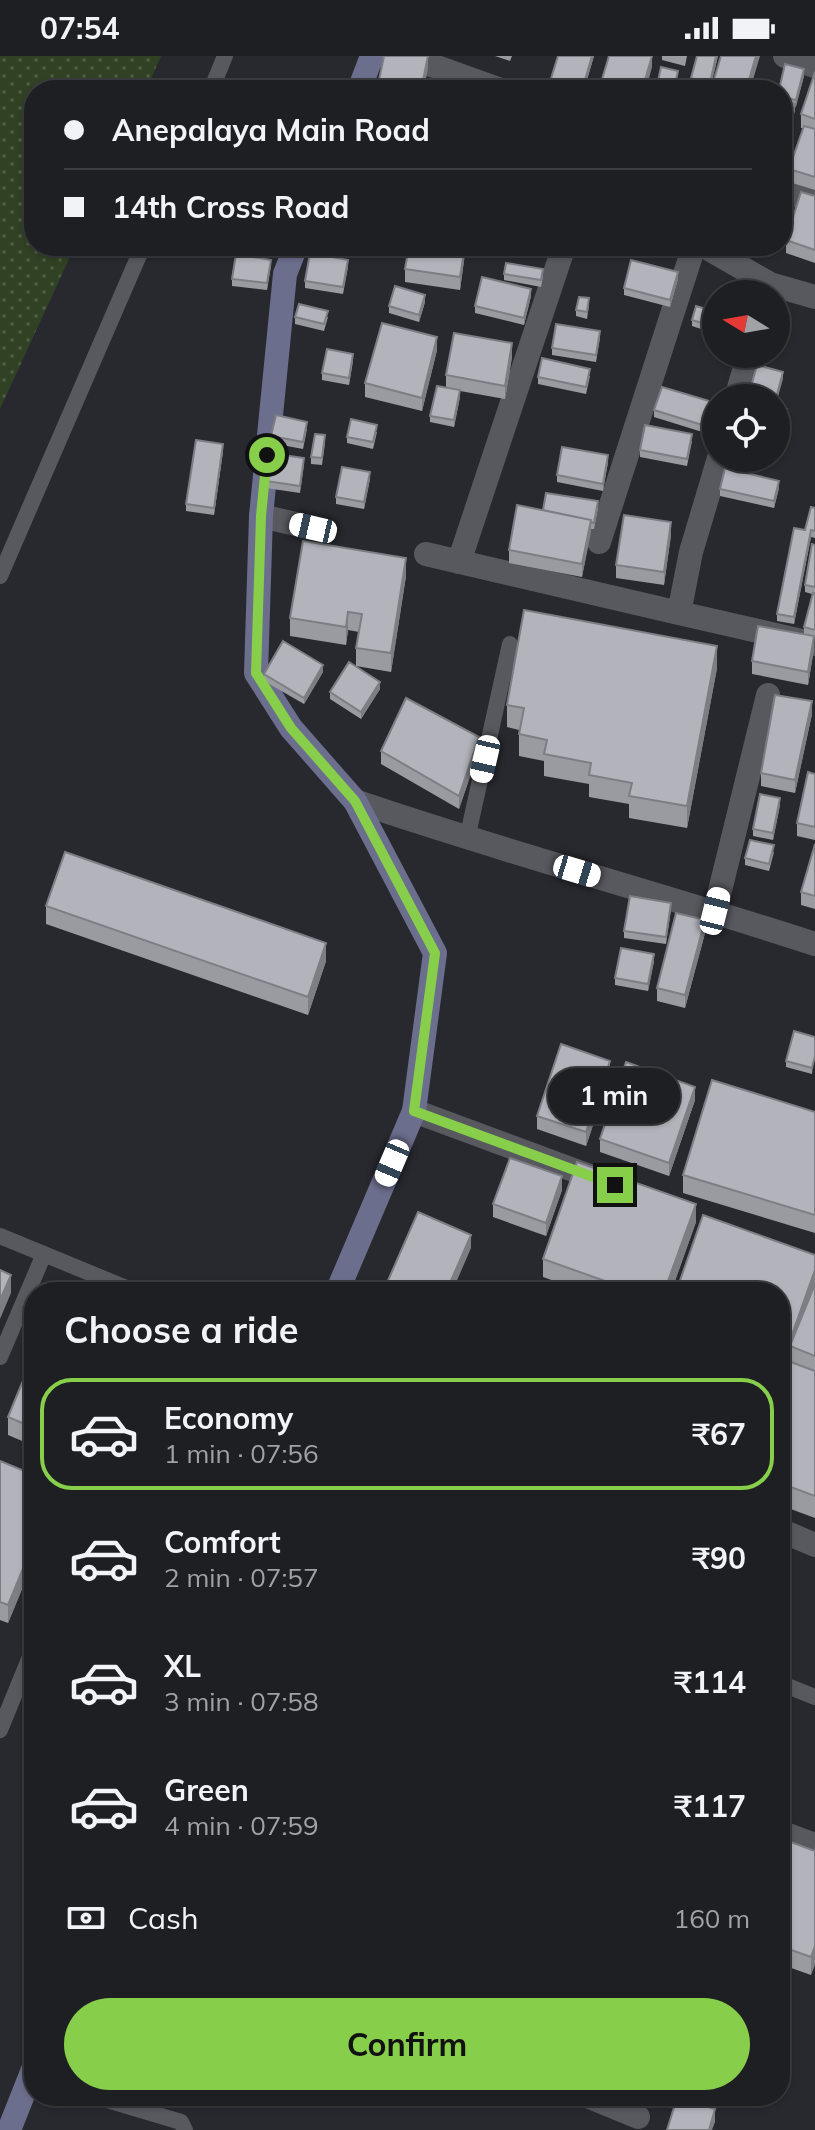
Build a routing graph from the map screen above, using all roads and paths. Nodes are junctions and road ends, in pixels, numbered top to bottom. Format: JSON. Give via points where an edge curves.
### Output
{"nodes":[{"id":1,"x":225,"y":56,"type":"edge"},
{"id":2,"x":372,"y":56,"type":"edge"},
{"id":3,"x":406,"y":56,"type":"edge"},
{"id":4,"x":785,"y":56,"type":"edge"},
{"id":5,"x":815,"y":66,"type":"edge"},
{"id":6,"x":215,"y":80,"type":"edge"},
{"id":7,"x":363,"y":80,"type":"edge"},
{"id":8,"x":473,"y":80,"type":"edge"},
{"id":9,"x":792,"y":194,"type":"edge"},
{"id":10,"x":815,"y":202,"type":"edge"},
{"id":11,"x":139,"y":256,"type":"edge"},
{"id":12,"x":292,"y":256,"type":"edge"},
{"id":13,"x":561,"y":256,"type":"edge"},
{"id":14,"x":691,"y":256,"type":"edge"},
{"id":15,"x":719,"y":256,"type":"edge"},
{"id":16,"x":755,"y":280,"type":"edge"},
{"id":17,"x":790,"y":293,"type":"edge"},
{"id":18,"x":815,"y":297,"type":"edge"},
{"id":19,"x":715,"y":472,"type":"edge"},
{"id":20,"x":261,"y":516,"type":"junction"},
{"id":21,"x":313,"y":528,"type":"dead end"},
{"id":22,"x":599,"y":542,"type":"dead end"},
{"id":23,"x":426,"y":554,"type":"dead end"},
{"id":24,"x":459,"y":562,"type":"junction"},
{"id":25,"x":0,"y":576,"type":"edge"},
{"id":26,"x":679,"y":613,"type":"junction"},
{"id":27,"x":510,"y":644,"type":"dead end"},
{"id":28,"x":815,"y":644,"type":"edge"},
{"id":29,"x":768,"y":695,"type":"dead end"},
{"id":30,"x":355,"y":801,"type":"junction"},
{"id":31,"x":467,"y":839,"type":"junction"},
{"id":32,"x":715,"y":911,"type":"junction"},
{"id":33,"x":815,"y":944,"type":"edge"},
{"id":34,"x":414,"y":1111,"type":"junction"},
{"id":35,"x":622,"y":1188,"type":"edge"},
{"id":36,"x":0,"y":1236,"type":"edge"},
{"id":37,"x":44,"y":1254,"type":"junction"},
{"id":38,"x":32,"y":1282,"type":"edge"},
{"id":39,"x":112,"y":1282,"type":"edge"},
{"id":40,"x":341,"y":1282,"type":"edge"},
{"id":41,"x":24,"y":1301,"type":"edge"},
{"id":42,"x":0,"y":1357,"type":"edge"},
{"id":43,"x":790,"y":1534,"type":"edge"},
{"id":44,"x":815,"y":1545,"type":"edge"},
{"id":45,"x":24,"y":1671,"type":"edge"},
{"id":46,"x":790,"y":1687,"type":"edge"},
{"id":47,"x":815,"y":1697,"type":"edge"},
{"id":48,"x":0,"y":1730,"type":"edge"},
{"id":49,"x":790,"y":1836,"type":"edge"},
{"id":50,"x":815,"y":1845,"type":"edge"},
{"id":51,"x":24,"y":2095,"type":"edge"},
{"id":52,"x":127,"y":2106,"type":"edge"},
{"id":53,"x":611,"y":2106,"type":"edge"},
{"id":54,"x":638,"y":2117,"type":"dead end"},
{"id":55,"x":9,"y":2130,"type":"edge"},
{"id":56,"x":185,"y":2130,"type":"edge"}],
"edges":[{"from":1,"to":6,"type":"lane"},
{"from":2,"to":7,"type":"street"},
{"from":3,"to":8,"type":"street"},
{"from":4,"to":5,"type":"street"},
{"from":9,"to":10,"type":"street"},
{"from":11,"to":25,"type":"lane"},
{"from":12,"to":20,"type":"street","via":[[285,274]]},
{"from":13,"to":24,"type":"street"},
{"from":14,"to":22,"type":"street"},
{"from":15,"to":16,"type":"street"},
{"from":17,"to":18,"type":"street"},
{"from":19,"to":26,"type":"street"},
{"from":20,"to":21,"type":"street"},
{"from":20,"to":30,"type":"street","via":[[256,673],[291,728]]},
{"from":23,"to":24,"type":"street"},
{"from":24,"to":26,"type":"street"},
{"from":26,"to":28,"type":"street"},
{"from":27,"to":31,"type":"lane"},
{"from":29,"to":32,"type":"street"},
{"from":30,"to":31,"type":"street"},
{"from":30,"to":34,"type":"street","via":[[435,953]]},
{"from":31,"to":32,"type":"street"},
{"from":32,"to":33,"type":"street"},
{"from":34,"to":35,"type":"street"},
{"from":34,"to":40,"type":"street"},
{"from":36,"to":37,"type":"lane"},
{"from":37,"to":38,"type":"lane"},
{"from":37,"to":39,"type":"lane"},
{"from":41,"to":42,"type":"lane"},
{"from":43,"to":44,"type":"street"},
{"from":45,"to":48,"type":"lane"},
{"from":46,"to":47,"type":"lane"},
{"from":49,"to":50,"type":"street"},
{"from":51,"to":55,"type":"street"},
{"from":52,"to":56,"type":"lane","via":[[181,2122]]},
{"from":53,"to":54,"type":"street"}]}
